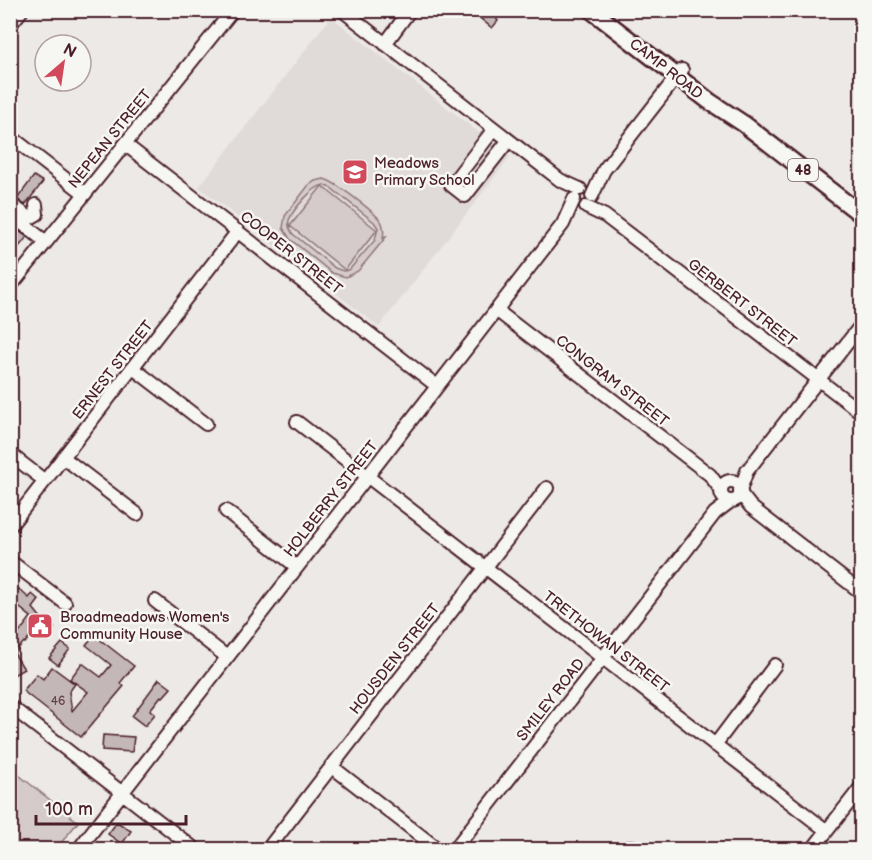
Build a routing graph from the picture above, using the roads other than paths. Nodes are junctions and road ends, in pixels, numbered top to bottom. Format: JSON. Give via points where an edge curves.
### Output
{"nodes":[{"id":1,"x":22,"y":10,"type":"edge"},
{"id":2,"x":233,"y":10,"type":"edge"},
{"id":3,"x":342,"y":10,"type":"edge"},
{"id":4,"x":410,"y":10,"type":"edge"},
{"id":5,"x":591,"y":10,"type":"edge"},
{"id":6,"x":605,"y":10,"type":"edge"},
{"id":7,"x":10,"y":25,"type":"edge"},
{"id":8,"x":384,"y":44,"type":"junction"},
{"id":9,"x":679,"y":74,"type":"junction"},
{"id":10,"x":494,"y":129,"type":"junction"},
{"id":11,"x":10,"y":136,"type":"edge"},
{"id":12,"x":508,"y":141,"type":"junction"},
{"id":13,"x":126,"y":145,"type":"junction"},
{"id":14,"x":85,"y":194,"type":"junction"},
{"id":15,"x":583,"y":198,"type":"junction"},
{"id":16,"x":10,"y":204,"type":"edge"},
{"id":17,"x":36,"y":205,"type":"dead end"},
{"id":18,"x":10,"y":214,"type":"edge"},
{"id":19,"x":861,"y":215,"type":"edge"},
{"id":20,"x":238,"y":231,"type":"junction"},
{"id":21,"x":46,"y":242,"type":"junction"},
{"id":22,"x":10,"y":287,"type":"edge"},
{"id":23,"x":496,"y":310,"type":"junction"},
{"id":24,"x":861,"y":324,"type":"edge"},
{"id":25,"x":134,"y":368,"type":"junction"},
{"id":26,"x":818,"y":381,"type":"junction"},
{"id":27,"x":437,"y":386,"type":"junction"},
{"id":28,"x":861,"y":413,"type":"edge"},
{"id":29,"x":297,"y":422,"type":"dead end"},
{"id":30,"x":206,"y":424,"type":"dead end"},
{"id":31,"x":10,"y":454,"type":"edge"},
{"id":32,"x":64,"y":458,"type":"junction"},
{"id":33,"x":367,"y":476,"type":"junction"},
{"id":34,"x":45,"y":481,"type":"junction"},
{"id":35,"x":547,"y":488,"type":"dead end"},
{"id":36,"x":730,"y":491,"type":"junction"},
{"id":37,"x":226,"y":511,"type":"dead end"},
{"id":38,"x":137,"y":514,"type":"dead end"},
{"id":39,"x":10,"y":526,"type":"edge"},
{"id":40,"x":10,"y":561,"type":"edge"},
{"id":41,"x":297,"y":567,"type":"junction"},
{"id":42,"x":485,"y":568,"type":"junction"},
{"id":43,"x":861,"y":593,"type":"edge"},
{"id":44,"x":155,"y":601,"type":"dead end"},
{"id":45,"x":65,"y":603,"type":"dead end"},
{"id":46,"x":227,"y":657,"type":"junction"},
{"id":47,"x":602,"y":658,"type":"junction"},
{"id":48,"x":775,"y":665,"type":"dead end"},
{"id":49,"x":10,"y":706,"type":"edge"},
{"id":50,"x":714,"y":745,"type":"junction"},
{"id":51,"x":331,"y":766,"type":"junction"},
{"id":52,"x":861,"y":786,"type":"edge"},
{"id":53,"x":122,"y":792,"type":"junction"},
{"id":54,"x":827,"y":831,"type":"junction"},
{"id":55,"x":78,"y":849,"type":"edge"},
{"id":56,"x":196,"y":849,"type":"edge"},
{"id":57,"x":267,"y":849,"type":"edge"},
{"id":58,"x":439,"y":849,"type":"edge"},
{"id":59,"x":454,"y":849,"type":"edge"},
{"id":60,"x":812,"y":849,"type":"edge"}],
"edges":[{"from":1,"to":7,"type":"street"},
{"from":2,"to":13,"type":"street","name":"NEPEAN STREET"},
{"from":3,"to":8,"type":"street","name":"GERBERT STREET"},
{"from":4,"to":8,"type":"street"},
{"from":5,"to":9,"type":"main road","name":"CAMP ROAD","number":"48"},
{"from":6,"to":9,"type":"main road","name":"CAMP ROAD","number":"48"},
{"from":8,"to":10,"type":"street","name":"GERBERT STREET"},
{"from":9,"to":15,"type":"street","name":"HOLBERRY STREET"},
{"from":9,"to":19,"type":"main road","name":"CAMP ROAD","number":"48"},
{"from":10,"to":12,"type":"street","name":"GERBERT STREET"},
{"from":10,"to":12,"type":"street","via":[[451,185],[465,196]]},
{"from":11,"to":14,"type":"street"},
{"from":12,"to":15,"type":"street","name":"GERBERT STREET"},
{"from":13,"to":14,"type":"street","name":"NEPEAN STREET"},
{"from":13,"to":20,"type":"street","name":"COOPER STREET"},
{"from":14,"to":21,"type":"street","name":"NEPEAN STREET"},
{"from":15,"to":23,"type":"street","name":"HOLBERRY STREET"},
{"from":15,"to":26,"type":"street","name":"GERBERT STREET"},
{"from":16,"to":17,"type":"street","via":[[30,218],[37,214]]},
{"from":18,"to":21,"type":"street"},
{"from":20,"to":25,"type":"street","name":"ERNEST STREET"},
{"from":20,"to":27,"type":"street","name":"COOPER STREET"},
{"from":21,"to":22,"type":"street","name":"NEPEAN STREET"},
{"from":23,"to":27,"type":"street","name":"HOLBERRY STREET"},
{"from":23,"to":36,"type":"street","name":"CONGRAM STREET"},
{"from":24,"to":26,"type":"street","name":"SMILEY ROAD"},
{"from":25,"to":30,"type":"street"},
{"from":25,"to":32,"type":"street","name":"ERNEST STREET"},
{"from":26,"to":28,"type":"street","name":"GERBERT STREET"},
{"from":26,"to":36,"type":"street","name":"SMILEY ROAD"},
{"from":27,"to":33,"type":"street","name":"HOLBERRY STREET"},
{"from":29,"to":33,"type":"street","name":"TRETHOWAN STREET"},
{"from":31,"to":34,"type":"street"},
{"from":32,"to":34,"type":"street","name":"ERNEST STREET"},
{"from":32,"to":38,"type":"street"},
{"from":33,"to":41,"type":"street","name":"HOLBERRY STREET"},
{"from":33,"to":42,"type":"street","name":"TRETHOWAN STREET"},
{"from":34,"to":39,"type":"street","name":"ERNEST STREET"},
{"from":35,"to":42,"type":"street","name":"HOUSDEN STREET"},
{"from":36,"to":43,"type":"street","name":"CONGRAM STREET"},
{"from":36,"to":47,"type":"street","name":"SMILEY ROAD"},
{"from":37,"to":41,"type":"street"},
{"from":40,"to":45,"type":"street"},
{"from":41,"to":46,"type":"street","name":"HOLBERRY STREET"},
{"from":42,"to":47,"type":"street","name":"TRETHOWAN STREET"},
{"from":42,"to":51,"type":"street","name":"HOUSDEN STREET"},
{"from":44,"to":46,"type":"street"},
{"from":46,"to":53,"type":"street","name":"HOLBERRY STREET"},
{"from":47,"to":50,"type":"street","name":"TRETHOWAN STREET"},
{"from":47,"to":59,"type":"street","name":"SMILEY ROAD"},
{"from":48,"to":50,"type":"street"},
{"from":49,"to":53,"type":"street"},
{"from":50,"to":54,"type":"street","name":"TRETHOWAN STREET"},
{"from":51,"to":57,"type":"street","name":"HOUSDEN STREET"},
{"from":51,"to":58,"type":"street"},
{"from":52,"to":54,"type":"street"},
{"from":53,"to":55,"type":"street","name":"HOLBERRY STREET"},
{"from":53,"to":56,"type":"street"},
{"from":54,"to":60,"type":"street"}]}
